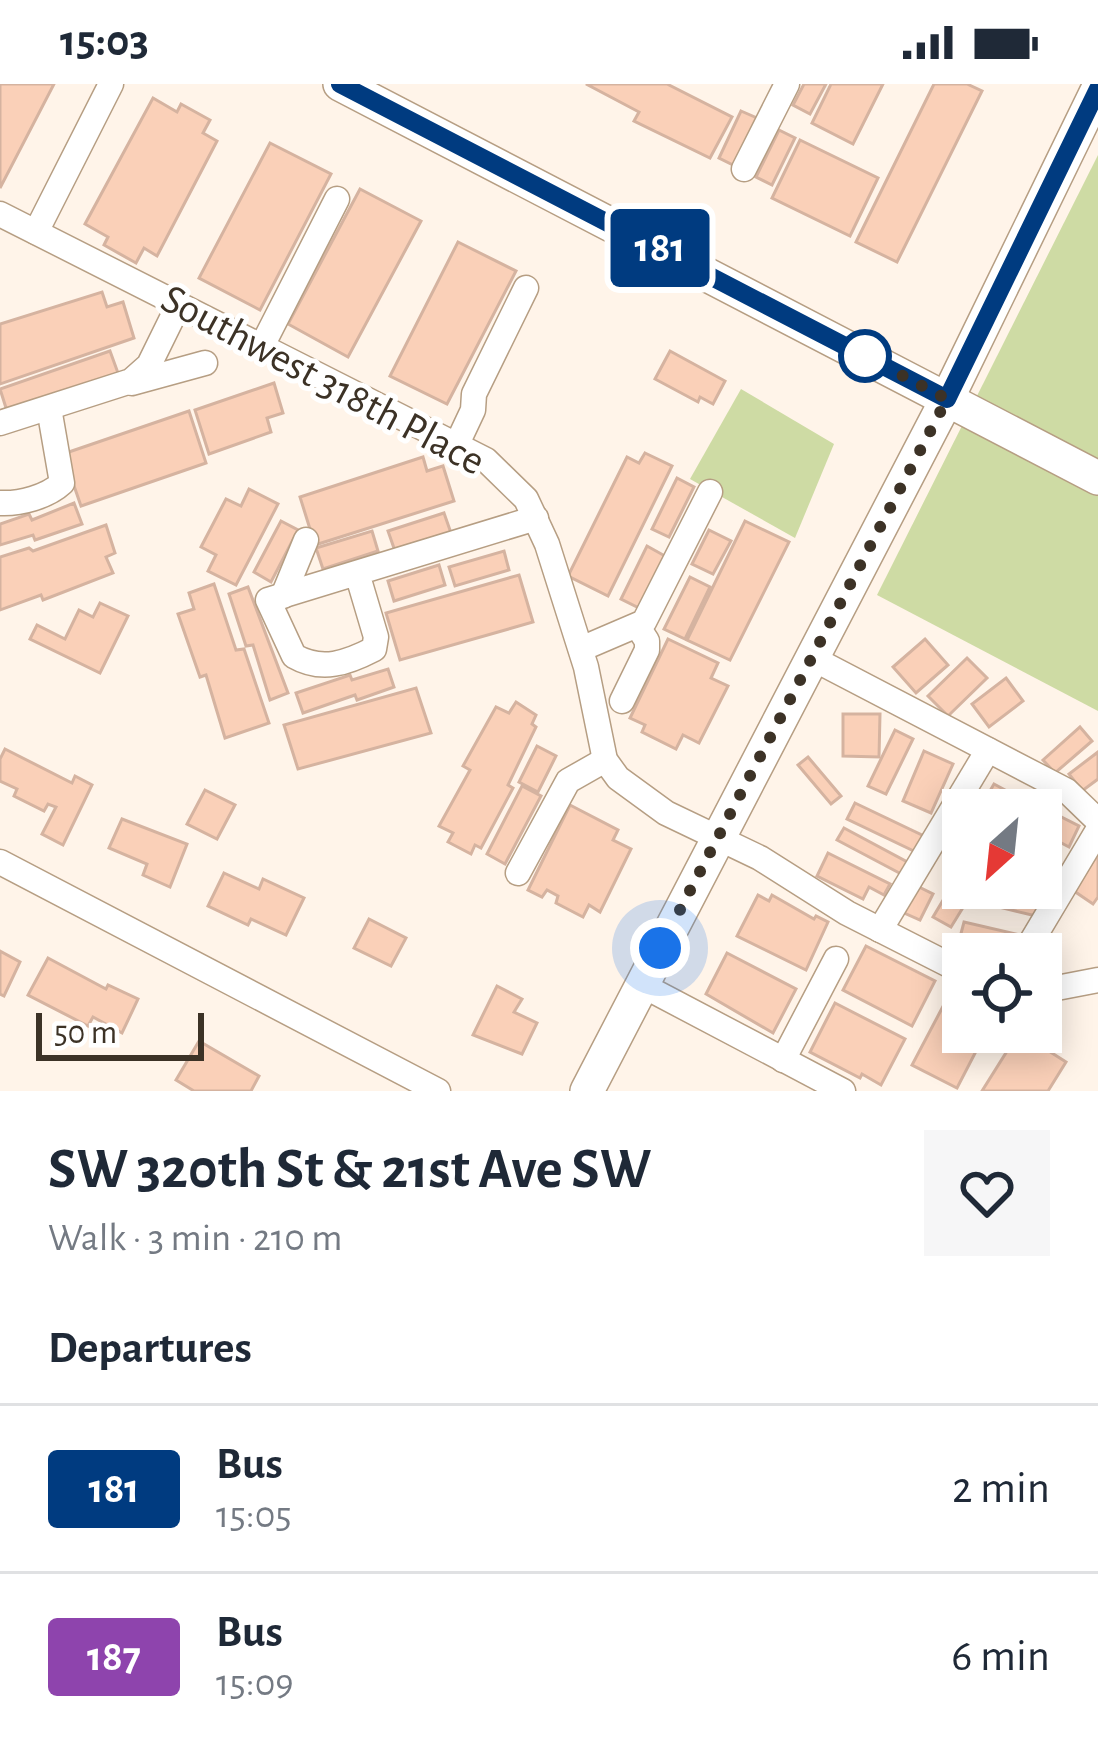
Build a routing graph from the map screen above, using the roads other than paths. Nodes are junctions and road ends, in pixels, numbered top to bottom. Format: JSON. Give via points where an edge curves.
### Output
{"nodes":[{"id":1,"x":111,"y":84,"type":"edge"},
{"id":2,"x":340,"y":84,"type":"edge"},
{"id":3,"x":788,"y":84,"type":"edge"},
{"id":4,"x":1098,"y":89,"type":"edge"},
{"id":5,"x":744,"y":169,"type":"dead end"},
{"id":6,"x":338,"y":199,"type":"dead end"},
{"id":7,"x":0,"y":214,"type":"edge"},
{"id":8,"x":36,"y":232,"type":"junction"},
{"id":9,"x":526,"y":288,"type":"dead end"},
{"id":10,"x":179,"y":304,"type":"junction"},
{"id":11,"x":262,"y":346,"type":"junction"},
{"id":12,"x":205,"y":363,"type":"dead end"},
{"id":13,"x":124,"y":386,"type":"junction"},
{"id":14,"x":947,"y":399,"type":"junction"},
{"id":15,"x":49,"y":408,"type":"junction"},
{"id":16,"x":0,"y":423,"type":"edge"},
{"id":17,"x":457,"y":443,"type":"junction"},
{"id":18,"x":1098,"y":478,"type":"edge"},
{"id":19,"x":710,"y":492,"type":"dead end"},
{"id":20,"x":0,"y":503,"type":"edge"},
{"id":21,"x":536,"y":518,"type":"junction"},
{"id":22,"x":307,"y":540,"type":"dead end"},
{"id":23,"x":357,"y":573,"type":"junction"},
{"id":24,"x":283,"y":596,"type":"junction"},
{"id":25,"x":638,"y":627,"type":"junction"},
{"id":26,"x":581,"y":649,"type":"junction"},
{"id":27,"x":810,"y":657,"type":"junction"},
{"id":28,"x":622,"y":701,"type":"dead end"},
{"id":29,"x":988,"y":751,"type":"junction"},
{"id":30,"x":605,"y":760,"type":"junction"},
{"id":31,"x":1098,"y":821,"type":"edge"},
{"id":32,"x":1098,"y":830,"type":"edge"},
{"id":33,"x":717,"y":839,"type":"junction"},
{"id":34,"x":0,"y":862,"type":"edge"},
{"id":35,"x":518,"y":873,"type":"dead end"},
{"id":36,"x":880,"y":930,"type":"junction"},
{"id":37,"x":1037,"y":933,"type":"edge"},
{"id":38,"x":836,"y":959,"type":"dead end"},
{"id":39,"x":942,"y":961,"type":"edge"},
{"id":40,"x":1098,"y":980,"type":"edge"},
{"id":41,"x":640,"y":984,"type":"junction"},
{"id":42,"x":1062,"y":987,"type":"edge"},
{"id":43,"x":783,"y":1060,"type":"junction"},
{"id":44,"x":438,"y":1091,"type":"edge"},
{"id":45,"x":587,"y":1091,"type":"edge"},
{"id":46,"x":843,"y":1091,"type":"edge"}],
"edges":[{"from":1,"to":8,"type":"street"},
{"from":2,"to":14,"type":"main road"},
{"from":3,"to":5,"type":"street"},
{"from":4,"to":14,"type":"main road"},
{"from":6,"to":11,"type":"street"},
{"from":7,"to":8,"type":"street","name":"Southwest 318th Place"},
{"from":8,"to":10,"type":"street","name":"Southwest 318th Place"},
{"from":9,"to":17,"type":"street"},
{"from":10,"to":11,"type":"street","name":"Southwest 318th Place"},
{"from":10,"to":13,"type":"street","via":[[149,365]]},
{"from":11,"to":17,"type":"street","name":"Southwest 318th Place"},
{"from":12,"to":13,"type":"street"},
{"from":13,"to":15,"type":"street"},
{"from":14,"to":18,"type":"main road"},
{"from":14,"to":27,"type":"main road"},
{"from":15,"to":16,"type":"street"},
{"from":15,"to":20,"type":"street","via":[[62,483]]},
{"from":17,"to":21,"type":"street","name":"Southwest 318th Place","via":[[512,483]]},
{"from":19,"to":25,"type":"street"},
{"from":21,"to":23,"type":"street"},
{"from":21,"to":26,"type":"street","name":"Southwest 318th Place"},
{"from":22,"to":24,"type":"street"},
{"from":23,"to":24,"type":"street"},
{"from":23,"to":24,"type":"street","via":[[376,646],[332,666],[288,650],[268,600]]},
{"from":25,"to":26,"type":"street"},
{"from":25,"to":28,"type":"street","via":[[647,650]]},
{"from":26,"to":30,"type":"street","name":"Southwest 318th Place"},
{"from":27,"to":29,"type":"street"},
{"from":27,"to":33,"type":"main road"},
{"from":29,"to":31,"type":"street","via":[[1067,791]]},
{"from":29,"to":36,"type":"street"},
{"from":30,"to":33,"type":"street","via":[[641,797]]},
{"from":30,"to":35,"type":"street","via":[[568,781]]},
{"from":32,"to":37,"type":"street"},
{"from":33,"to":36,"type":"street"},
{"from":33,"to":41,"type":"main road"},
{"from":34,"to":44,"type":"street"},
{"from":36,"to":39,"type":"street"},
{"from":38,"to":43,"type":"street"},
{"from":40,"to":42,"type":"street"},
{"from":41,"to":43,"type":"street"},
{"from":41,"to":45,"type":"main road"},
{"from":43,"to":46,"type":"street"}]}
